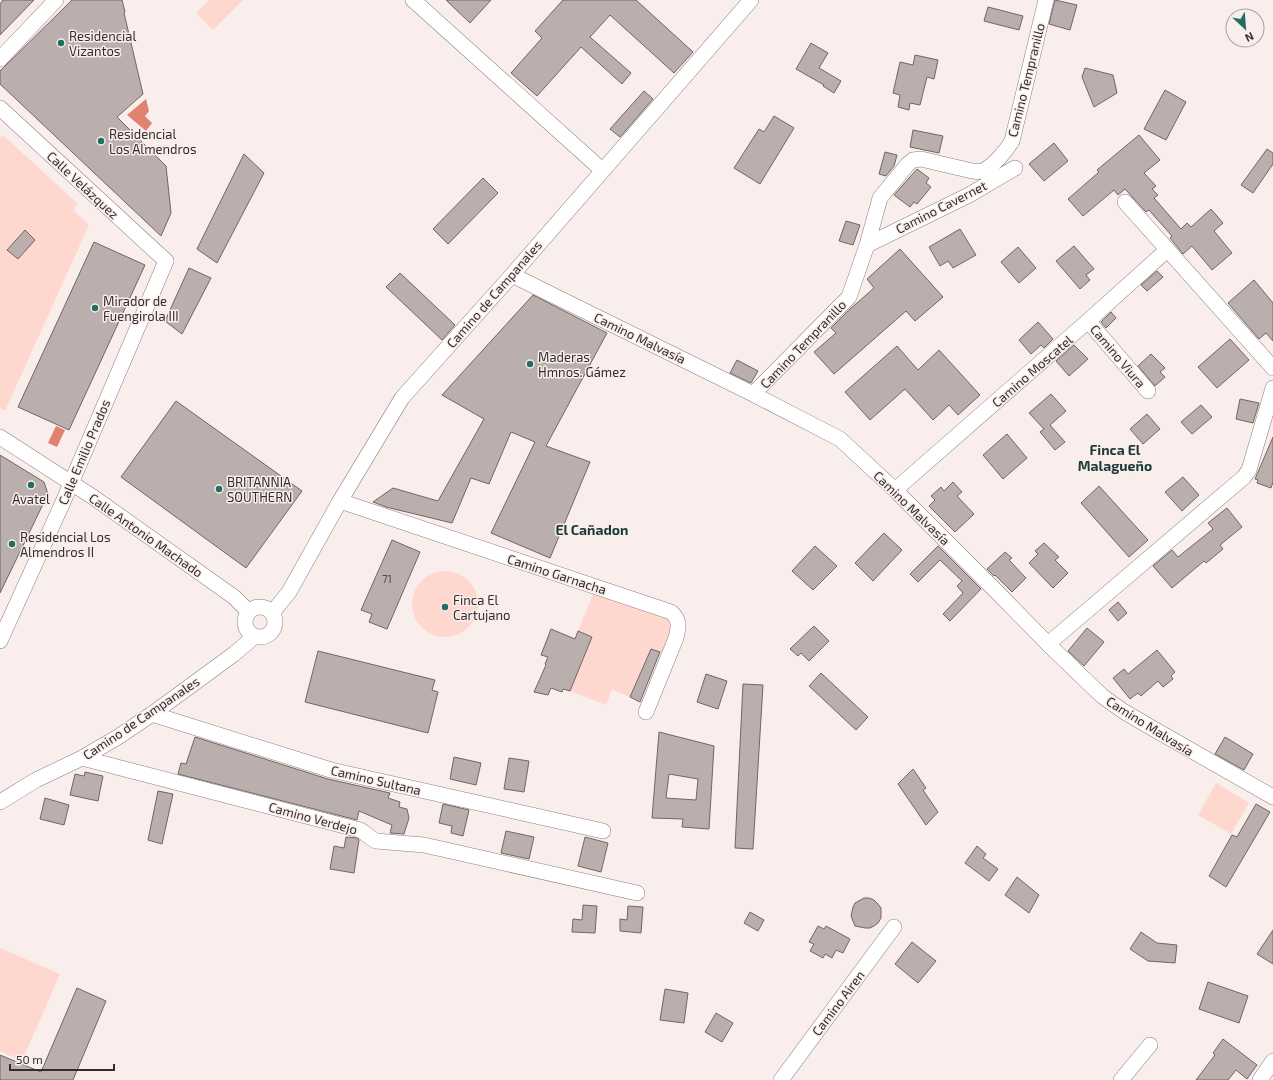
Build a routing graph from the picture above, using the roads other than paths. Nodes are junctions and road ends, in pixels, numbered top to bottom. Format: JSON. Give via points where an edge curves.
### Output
{"nodes":[{"id":1,"x":56,"y":0,"type":"edge"},
{"id":2,"x":413,"y":0,"type":"edge"},
{"id":3,"x":751,"y":0,"type":"edge"},
{"id":4,"x":1046,"y":0,"type":"edge"},
{"id":5,"x":0,"y":59,"type":"edge"},
{"id":6,"x":0,"y":108,"type":"edge"},
{"id":7,"x":1014,"y":168,"type":"dead end"},
{"id":8,"x":602,"y":170,"type":"junction"},
{"id":9,"x":1125,"y":202,"type":"dead end"},
{"id":10,"x":867,"y":245,"type":"junction"},
{"id":11,"x":1167,"y":250,"type":"junction"},
{"id":12,"x":166,"y":261,"type":"joint"},
{"id":13,"x":512,"y":275,"type":"junction"},
{"id":14,"x":1088,"y":321,"type":"junction"},
{"id":15,"x":1273,"y":368,"type":"edge"},
{"id":16,"x":1273,"y":388,"type":"edge"},
{"id":17,"x":1148,"y":391,"type":"dead end"},
{"id":18,"x":753,"y":394,"type":"junction"},
{"id":19,"x":0,"y":437,"type":"edge"},
{"id":20,"x":71,"y":483,"type":"junction"},
{"id":21,"x":895,"y":490,"type":"junction"},
{"id":22,"x":340,"y":501,"type":"junction"},
{"id":23,"x":249,"y":612,"type":"junction"},
{"id":24,"x":272,"y":613,"type":"junction"},
{"id":25,"x":254,"y":637,"type":"junction"},
{"id":26,"x":0,"y":641,"type":"edge"},
{"id":27,"x":1048,"y":644,"type":"junction"},
{"id":28,"x":646,"y":712,"type":"dead end"},
{"id":29,"x":152,"y":714,"type":"junction"},
{"id":30,"x":82,"y":758,"type":"junction"},
{"id":31,"x":1273,"y":797,"type":"edge"},
{"id":32,"x":0,"y":802,"type":"edge"},
{"id":33,"x":603,"y":831,"type":"dead end"},
{"id":34,"x":637,"y":893,"type":"dead end"},
{"id":35,"x":894,"y":927,"type":"dead end"},
{"id":36,"x":1150,"y":1045,"type":"dead end"},
{"id":37,"x":1273,"y":1061,"type":"edge"},
{"id":38,"x":781,"y":1080,"type":"edge"},
{"id":39,"x":1121,"y":1080,"type":"edge"},
{"id":40,"x":1260,"y":1080,"type":"edge"}],
"edges":[{"from":1,"to":5,"type":"street"},
{"from":2,"to":8,"type":"street"},
{"from":3,"to":8,"type":"street","name":"Camino de Campanales"},
{"from":4,"to":10,"type":"street","name":"Camino Tempranillo","via":[[1012,141],[1006,151],[987,169],[980,172],[921,159],[913,160],[880,198]]},
{"from":6,"to":12,"type":"street","name":"Calle Velázquez"},
{"from":7,"to":10,"type":"street","name":"Camino Cavernet","via":[[969,195]]},
{"from":8,"to":13,"type":"street","name":"Camino de Campanales"},
{"from":9,"to":11,"type":"street"},
{"from":10,"to":18,"type":"street","name":"Camino Tempranillo","via":[[849,297]]},
{"from":11,"to":14,"type":"street","name":"Camino Moscatel"},
{"from":11,"to":15,"type":"street"},
{"from":12,"to":20,"type":"street","name":"Calle Emilio Prados"},
{"from":13,"to":18,"type":"street","name":"Camino Malvasía"},
{"from":13,"to":22,"type":"street","name":"Camino de Campanales","via":[[402,398]]},
{"from":14,"to":17,"type":"street","name":"Camino Viura"},
{"from":14,"to":21,"type":"street","name":"Camino Moscatel"},
{"from":16,"to":27,"type":"street","via":[[1249,470],[1244,477]]},
{"from":18,"to":21,"type":"street","name":"Camino Malvasía","via":[[840,439]]},
{"from":19,"to":20,"type":"street","name":"Calle Antonio Machado"},
{"from":20,"to":23,"type":"street","name":"Calle Antonio Machado","via":[[234,597]]},
{"from":20,"to":26,"type":"street","name":"Calle Emilio Prados"},
{"from":21,"to":27,"type":"street","name":"Camino Malvasía"},
{"from":22,"to":24,"type":"street","name":"Camino de Campanales","via":[[289,592]]},
{"from":22,"to":28,"type":"street","name":"Camino Garnacha","via":[[671,612],[676,616],[679,629]]},
{"from":23,"to":24,"type":"street","via":[[264,607]]},
{"from":23,"to":25,"type":"street","via":[[245,627]]},
{"from":24,"to":25,"type":"street","via":[[276,622],[273,632],[265,637]]},
{"from":25,"to":29,"type":"street","name":"Camino de Campanales"},
{"from":27,"to":31,"type":"street","name":"Camino Malvasía","via":[[1102,696],[1123,711]]},
{"from":29,"to":30,"type":"street","name":"Camino de Campanales"},
{"from":29,"to":33,"type":"street","name":"Camino Sultana","via":[[331,770]]},
{"from":30,"to":32,"type":"street","name":"Camino de Campanales","via":[[36,780]]},
{"from":30,"to":34,"type":"street","name":"Camino Verdejo","via":[[360,830],[376,841],[424,845]]},
{"from":35,"to":38,"type":"street","name":"Camino Airen"},
{"from":36,"to":39,"type":"street"},
{"from":37,"to":40,"type":"street"}]}
